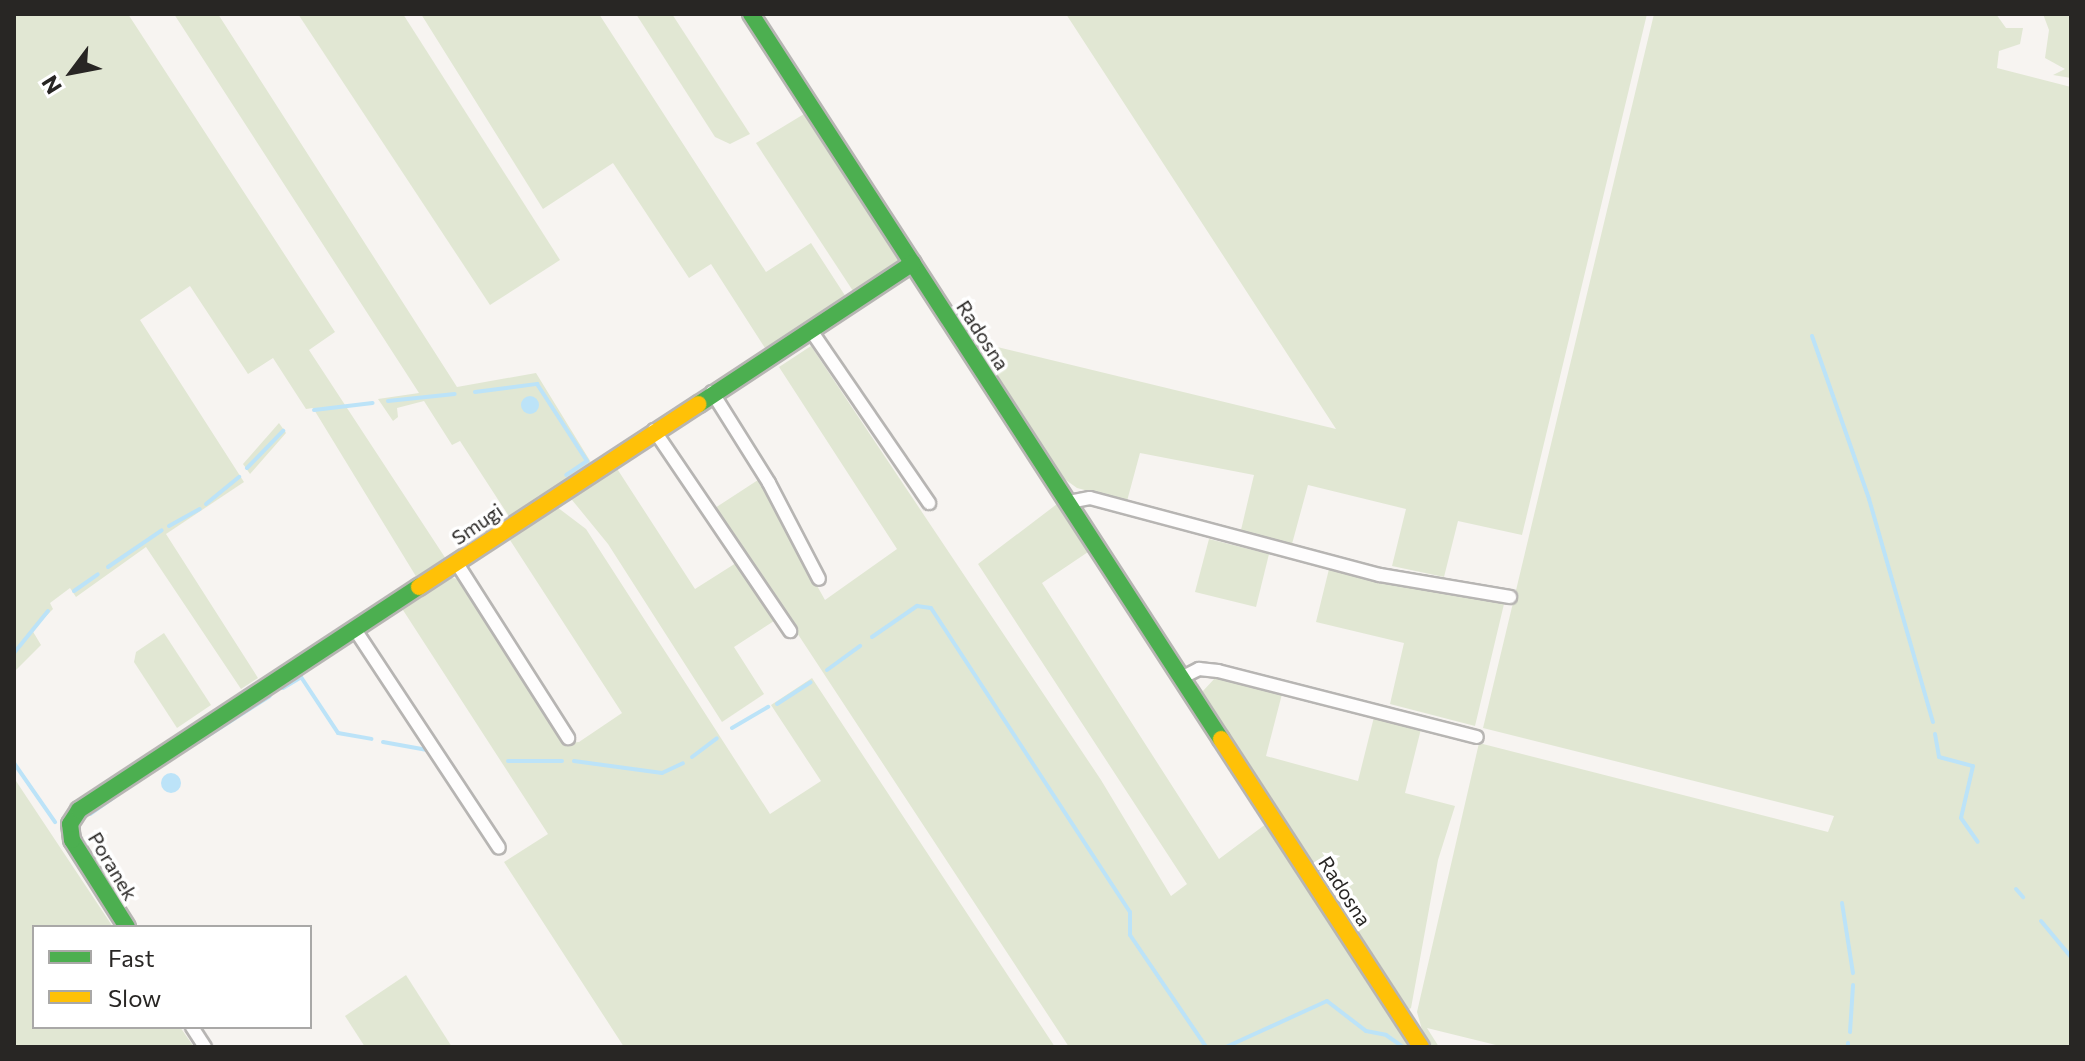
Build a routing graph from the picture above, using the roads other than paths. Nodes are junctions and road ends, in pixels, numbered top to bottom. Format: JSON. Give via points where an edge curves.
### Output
{"nodes":[{"id":1,"x":751,"y":14,"type":"edge"},
{"id":2,"x":913,"y":263,"type":"junction"},
{"id":3,"x":810,"y":329,"type":"junction"},
{"id":4,"x":712,"y":392,"type":"junction"},
{"id":5,"x":654,"y":430,"type":"junction"},
{"id":6,"x":1069,"y":502,"type":"junction"},
{"id":7,"x":929,"y":503,"type":"dead end"},
{"id":8,"x":456,"y":562,"type":"junction"},
{"id":9,"x":819,"y":579,"type":"dead end"},
{"id":10,"x":1510,"y":597,"type":"dead end"},
{"id":11,"x":354,"y":628,"type":"junction"},
{"id":12,"x":790,"y":631,"type":"dead end"},
{"id":13,"x":1183,"y":677,"type":"junction"},
{"id":14,"x":1477,"y":737,"type":"dead end"},
{"id":15,"x":568,"y":738,"type":"dead end"},
{"id":16,"x":70,"y":824,"type":"joint"},
{"id":17,"x":499,"y":848,"type":"dead end"},
{"id":18,"x":126,"y":925,"type":"edge"},
{"id":19,"x":193,"y":1029,"type":"edge"},
{"id":20,"x":205,"y":1047,"type":"edge"},
{"id":21,"x":1421,"y":1047,"type":"edge"}],
"edges":[{"from":1,"to":2,"type":"street","name":"Radosna"},
{"from":2,"to":3,"type":"street","name":"Smugi"},
{"from":2,"to":6,"type":"street","name":"Radosna"},
{"from":3,"to":4,"type":"street","name":"Smugi"},
{"from":3,"to":7,"type":"street"},
{"from":4,"to":5,"type":"street","name":"Smugi"},
{"from":4,"to":9,"type":"street","via":[[769,483]]},
{"from":5,"to":8,"type":"street","name":"Smugi"},
{"from":5,"to":12,"type":"street"},
{"from":6,"to":10,"type":"street","via":[[1090,498],[1380,575]]},
{"from":6,"to":13,"type":"street","name":"Radosna"},
{"from":8,"to":11,"type":"street","name":"Smugi"},
{"from":8,"to":15,"type":"street"},
{"from":11,"to":16,"type":"street","name":"Smugi","via":[[88,803]]},
{"from":11,"to":17,"type":"street"},
{"from":13,"to":14,"type":"street","via":[[1199,669],[1218,671]]},
{"from":13,"to":21,"type":"street","name":"Radosna"},
{"from":16,"to":18,"type":"street","name":"Poranek","via":[[72,840]]},
{"from":19,"to":20,"type":"street"}]}
